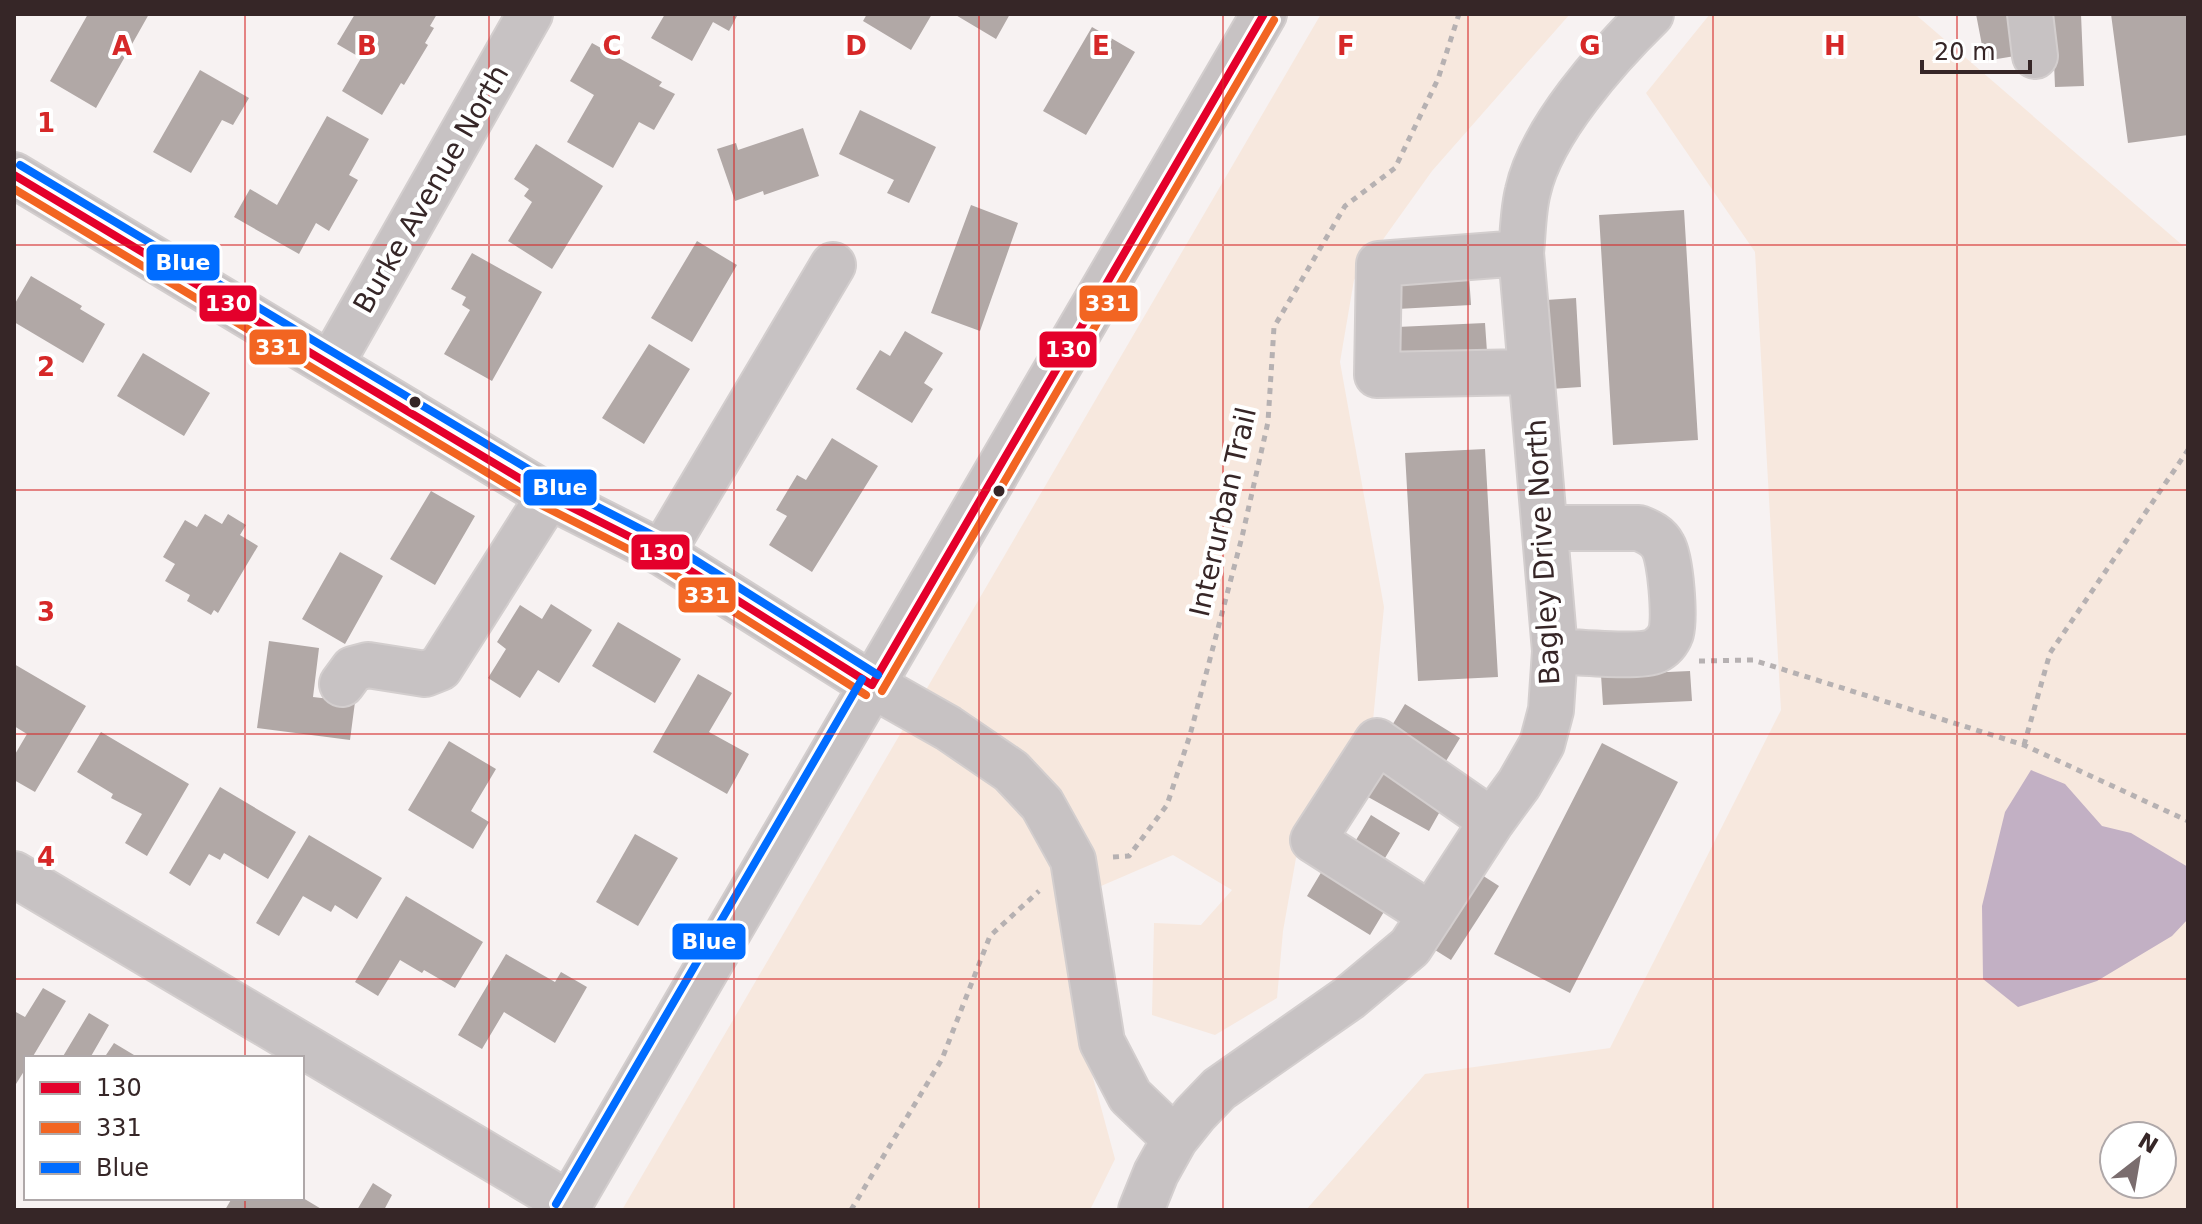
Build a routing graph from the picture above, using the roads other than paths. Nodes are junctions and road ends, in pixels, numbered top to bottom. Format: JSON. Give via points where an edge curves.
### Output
{"nodes":[{"id":1,"x":530,"y":14,"type":"edge"},
{"id":2,"x":1264,"y":14,"type":"edge"},
{"id":3,"x":1651,"y":14,"type":"edge"},
{"id":4,"x":2030,"y":14,"type":"edge"},
{"id":5,"x":2035,"y":56,"type":"dead end"},
{"id":6,"x":14,"y":175,"type":"edge"},
{"id":7,"x":1521,"y":253,"type":"junction"},
{"id":8,"x":833,"y":265,"type":"dead end"},
{"id":9,"x":331,"y":364,"type":"junction"},
{"id":10,"x":1531,"y":372,"type":"junction"},
{"id":11,"x":549,"y":496,"type":"junction"},
{"id":12,"x":1546,"y":528,"type":"junction"},
{"id":13,"x":662,"y":553,"type":"junction"},
{"id":14,"x":1555,"y":651,"type":"junction"},
{"id":15,"x":342,"y":684,"type":"dead end"},
{"id":16,"x":872,"y":685,"type":"junction"},
{"id":17,"x":1492,"y":821,"type":"junction"},
{"id":18,"x":14,"y":874,"type":"edge"},
{"id":19,"x":1431,"y":915,"type":"junction"},
{"id":20,"x":1175,"y":1139,"type":"junction"},
{"id":21,"x":567,"y":1207,"type":"edge"},
{"id":22,"x":1141,"y":1210,"type":"edge"}],
"edges":[{"from":1,"to":9,"type":"street","name":"Burke Avenue North"},
{"from":2,"to":16,"type":"street"},
{"from":3,"to":7,"type":"street","name":"Bagley Drive North","via":[[1600,69],[1545,148],[1528,190]]},
{"from":4,"to":5,"type":"street"},
{"from":6,"to":9,"type":"street"},
{"from":7,"to":10,"type":"street","name":"Bagley Drive North"},
{"from":7,"to":10,"type":"street","via":[[1379,264],[1377,375]]},
{"from":8,"to":13,"type":"street"},
{"from":9,"to":11,"type":"street"},
{"from":10,"to":12,"type":"street","name":"Bagley Drive North"},
{"from":11,"to":13,"type":"street"},
{"from":11,"to":15,"type":"street","via":[[440,668],[425,674],[368,665],[353,669]]},
{"from":12,"to":14,"type":"street","name":"Bagley Drive North"},
{"from":12,"to":14,"type":"street","via":[[1639,528],[1652,534],[1667,554],[1672,617],[1667,643],[1650,653]]},
{"from":13,"to":16,"type":"street"},
{"from":14,"to":17,"type":"street","name":"Bagley Drive North","via":[[1551,710],[1542,744]]},
{"from":16,"to":20,"type":"street","via":[[1011,771],[1042,804],[1073,860],[1102,1042],[1130,1096]]},
{"from":16,"to":21,"type":"street"},
{"from":17,"to":19,"type":"street","name":"Bagley Drive North"},
{"from":17,"to":19,"type":"street","via":[[1377,741],[1313,840]]},
{"from":18,"to":21,"type":"street"},
{"from":19,"to":20,"type":"street","name":"Bagley Drive North","via":[[1410,947],[1349,998],[1219,1089]]},
{"from":20,"to":22,"type":"street","name":"Bagley Drive North"}]}
